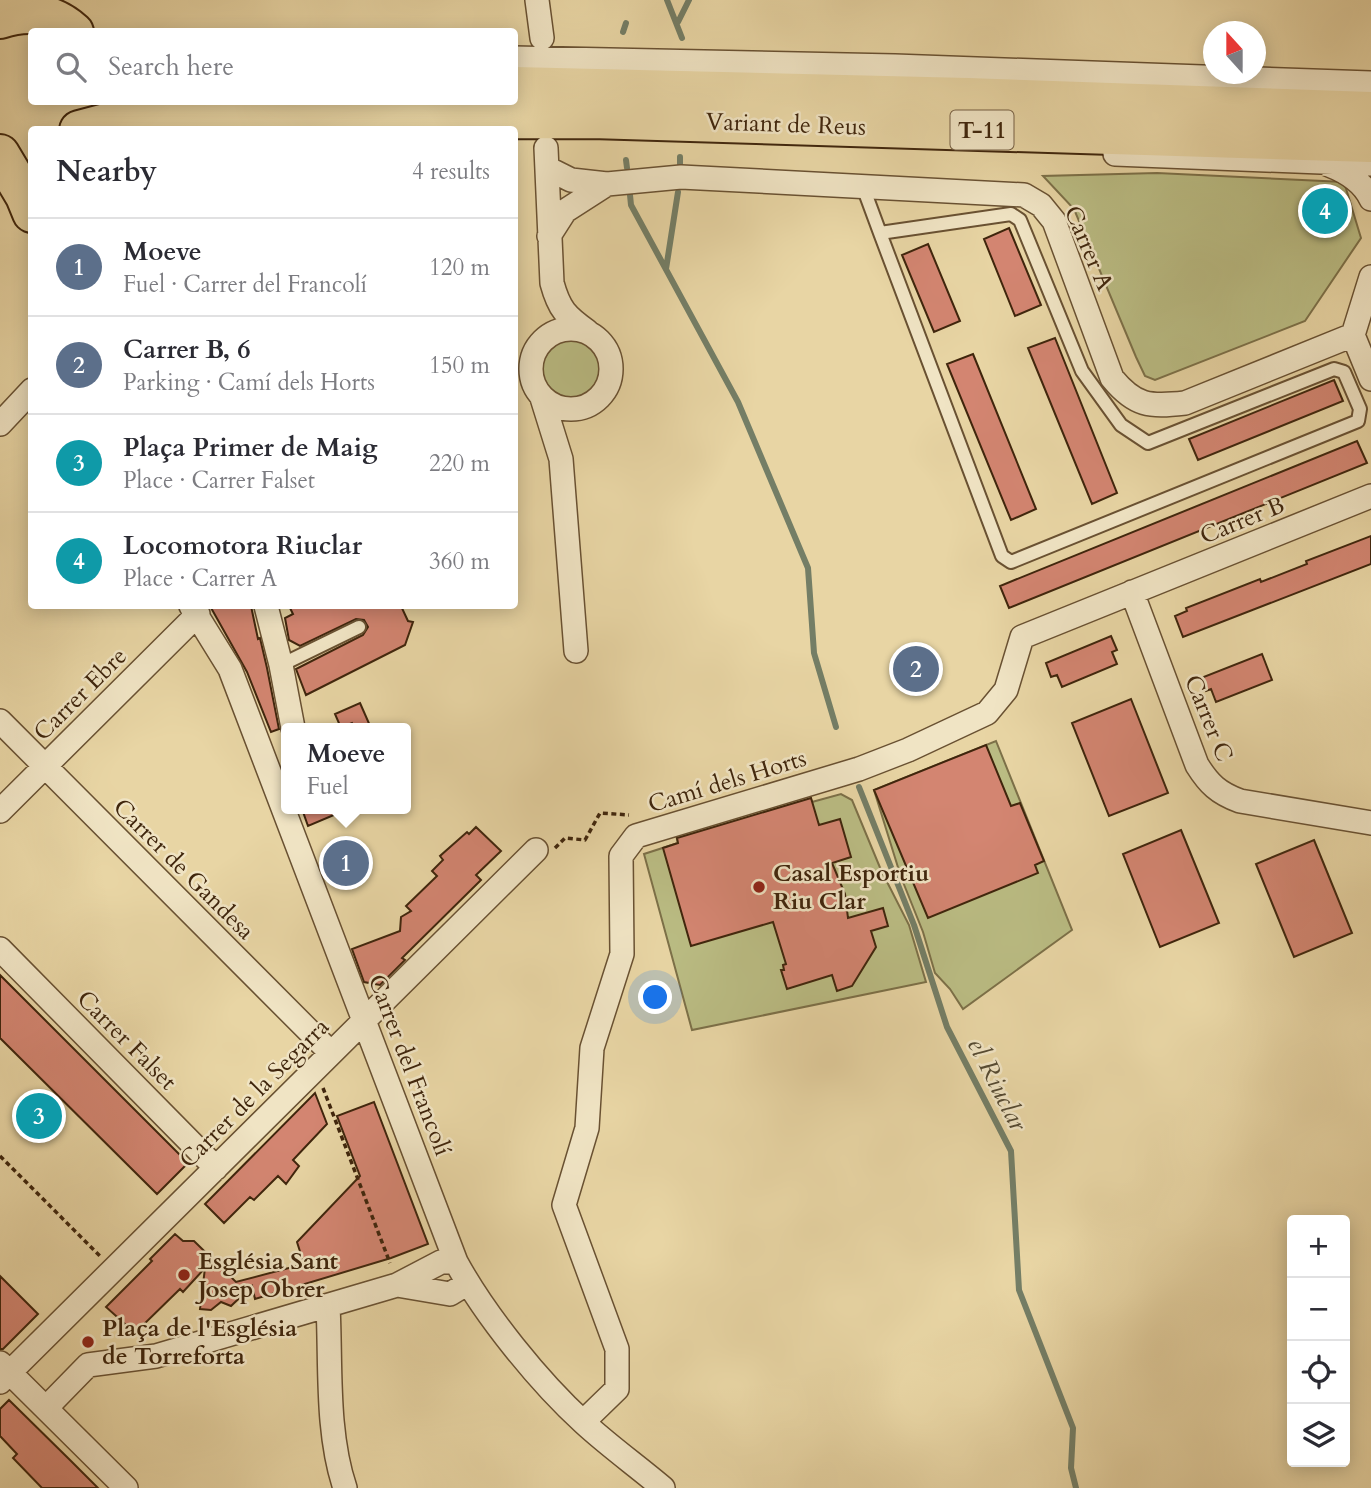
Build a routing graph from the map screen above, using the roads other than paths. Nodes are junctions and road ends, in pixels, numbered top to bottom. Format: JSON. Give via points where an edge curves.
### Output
{"nodes":[{"id":1,"x":83,"y":0,"type":"edge"},
{"id":2,"x":538,"y":0,"type":"edge"},
{"id":3,"x":28,"y":11,"type":"edge"},
{"id":4,"x":69,"y":28,"type":"edge"},
{"id":5,"x":77,"y":28,"type":"edge"},
{"id":6,"x":542,"y":38,"type":"dead end"},
{"id":7,"x":518,"y":58,"type":"edge"},
{"id":8,"x":1371,"y":83,"type":"edge"},
{"id":9,"x":518,"y":86,"type":"edge"},
{"id":10,"x":92,"y":105,"type":"edge"},
{"id":11,"x":1371,"y":111,"type":"edge"},
{"id":12,"x":825,"y":125,"type":"junction"},
{"id":13,"x":80,"y":126,"type":"edge"},
{"id":14,"x":94,"y":126,"type":"edge"},
{"id":15,"x":1371,"y":143,"type":"edge"},
{"id":16,"x":0,"y":144,"type":"edge"},
{"id":17,"x":948,"y":146,"type":"joint"},
{"id":18,"x":28,"y":150,"type":"edge"},
{"id":19,"x":0,"y":154,"type":"edge"},
{"id":20,"x":1323,"y":163,"type":"junction"},
{"id":21,"x":1371,"y":164,"type":"edge"},
{"id":22,"x":607,"y":184,"type":"junction"},
{"id":23,"x":863,"y":187,"type":"junction"},
{"id":24,"x":1371,"y":199,"type":"edge"},
{"id":25,"x":28,"y":203,"type":"edge"},
{"id":26,"x":880,"y":233,"type":"junction"},
{"id":27,"x":549,"y":236,"type":"junction"},
{"id":28,"x":1371,"y":277,"type":"edge"},
{"id":29,"x":552,"y":283,"type":"junction"},
{"id":30,"x":587,"y":331,"type":"junction"},
{"id":31,"x":1353,"y":335,"type":"junction"},
{"id":32,"x":538,"y":345,"type":"junction"},
{"id":33,"x":518,"y":356,"type":"edge"},
{"id":34,"x":1371,"y":379,"type":"edge"},
{"id":35,"x":518,"y":384,"type":"edge"},
{"id":36,"x":540,"y":395,"type":"junction"},
{"id":37,"x":0,"y":400,"type":"edge"},
{"id":38,"x":28,"y":401,"type":"edge"},
{"id":39,"x":28,"y":402,"type":"edge"},
{"id":40,"x":577,"y":409,"type":"junction"},
{"id":41,"x":0,"y":424,"type":"edge"},
{"id":42,"x":561,"y":459,"type":"junction"},
{"id":43,"x":1371,"y":496,"type":"edge"},
{"id":44,"x":1132,"y":592,"type":"junction"},
{"id":45,"x":267,"y":609,"type":"edge"},
{"id":46,"x":194,"y":610,"type":"edge"},
{"id":47,"x":359,"y":627,"type":"dead end"},
{"id":48,"x":576,"y":651,"type":"dead end"},
{"id":49,"x":281,"y":665,"type":"junction"},
{"id":50,"x":0,"y":721,"type":"edge"},
{"id":51,"x":292,"y":723,"type":"edge"},
{"id":52,"x":45,"y":766,"type":"junction"},
{"id":53,"x":277,"y":766,"type":"edge"},
{"id":54,"x":0,"y":811,"type":"edge"},
{"id":55,"x":294,"y":814,"type":"edge"},
{"id":56,"x":1371,"y":823,"type":"edge"},
{"id":57,"x":536,"y":850,"type":"dead end"},
{"id":58,"x":0,"y":949,"type":"edge"},
{"id":59,"x":365,"y":1020,"type":"junction"},
{"id":60,"x":331,"y":1053,"type":"junction"},
{"id":61,"x":216,"y":1168,"type":"junction"},
{"id":62,"x":456,"y":1262,"type":"junction"},
{"id":63,"x":468,"y":1283,"type":"junction"},
{"id":64,"x":397,"y":1285,"type":"junction"},
{"id":65,"x":328,"y":1306,"type":"junction"},
{"id":66,"x":3,"y":1373,"type":"edge"},
{"id":67,"x":46,"y":1408,"type":"junction"},
{"id":68,"x":583,"y":1422,"type":"junction"},
{"id":69,"x":125,"y":1488,"type":"edge"},
{"id":70,"x":345,"y":1488,"type":"edge"},
{"id":71,"x":663,"y":1488,"type":"edge"}],
"edges":[{"from":1,"to":5,"type":"highway"},
{"from":2,"to":6,"type":"street"},
{"from":3,"to":4,"type":"highway"},
{"from":7,"to":8,"type":"street","via":[[909,66]]},
{"from":9,"to":11,"type":"highway","name":"Variant de Reus","number":"T-11"},
{"from":10,"to":13,"type":"highway","number":"T-11"},
{"from":12,"to":14,"type":"highway","name":"Variant de Reus","number":"T-11","via":[[579,118],[113,121]]},
{"from":12,"to":15,"type":"highway","name":"Variant de Reus","number":"T-11"},
{"from":12,"to":17,"type":"highway","via":[[831,138]]},
{"from":16,"to":18,"type":"highway"},
{"from":17,"to":20,"type":"street"},
{"from":19,"to":25,"type":"highway"},
{"from":20,"to":21,"type":"street"},
{"from":20,"to":24,"type":"street","via":[[1343,170],[1366,188]]},
{"from":22,"to":23,"type":"street","name":"Carrer A","via":[[681,177]]},
{"from":22,"to":27,"type":"street","name":"Carrer A","via":[[565,211]]},
{"from":22,"to":27,"type":"street","name":"Carrer A","via":[[571,180],[546,158]]},
{"from":23,"to":26,"type":"lane"},
{"from":23,"to":31,"type":"street","name":"Carrer A","via":[[1024,195],[1041,205],[1054,221],[1112,378],[1139,403],[1185,403]]},
{"from":26,"to":26,"type":"lane","via":[[1002,556],[1012,562],[1358,421],[1360,409],[1343,372],[1335,369],[1148,443],[1121,425],[1082,371],[1020,220],[1011,214]]},
{"from":27,"to":29,"type":"street"},
{"from":28,"to":31,"type":"street"},
{"from":29,"to":30,"type":"street","via":[[567,317]]},
{"from":29,"to":32,"type":"street"},
{"from":30,"to":32,"type":"street","via":[[561,329]]},
{"from":30,"to":40,"type":"street","via":[[606,349],[611,374],[600,398]]},
{"from":31,"to":34,"type":"street"},
{"from":32,"to":33,"type":"street"},
{"from":32,"to":36,"type":"street","via":[[530,362],[531,378]]},
{"from":35,"to":36,"type":"street"},
{"from":36,"to":40,"type":"street","via":[[552,405]]},
{"from":36,"to":42,"type":"street"},
{"from":37,"to":38,"type":"street"},
{"from":39,"to":41,"type":"street"},
{"from":40,"to":42,"type":"street","via":[[567,425]]},
{"from":42,"to":48,"type":"street"},
{"from":43,"to":44,"type":"street","name":"Carrer B"},
{"from":44,"to":56,"type":"street","name":"Carrer C","via":[[1196,765],[1208,783],[1221,794],[1240,800]]},
{"from":44,"to":68,"type":"street","name":"Camí dels Horts","via":[[1022,637],[1006,690],[987,713],[859,769],[635,836],[621,856],[622,954],[592,1048],[587,1128],[564,1205],[617,1349],[617,1389]]},
{"from":45,"to":49,"type":"street"},
{"from":46,"to":52,"type":"street","name":"Carrer Ebre"},
{"from":46,"to":53,"type":"street","name":"Carrer del Francolí","via":[[230,669]]},
{"from":47,"to":49,"type":"lane"},
{"from":49,"to":51,"type":"street"},
{"from":50,"to":52,"type":"street","name":"Carrer de Gandesa"},
{"from":52,"to":54,"type":"street","name":"Carrer Ebre"},
{"from":52,"to":60,"type":"street","name":"Carrer de Gandesa"},
{"from":55,"to":59,"type":"street","name":"Carrer del Francolí"},
{"from":57,"to":59,"type":"street","name":"Carrer de la Segarra"},
{"from":58,"to":61,"type":"street","name":"Carrer Falset"},
{"from":59,"to":60,"type":"street","name":"Carrer de la Segarra"},
{"from":59,"to":62,"type":"street","name":"Carrer del Francolí"},
{"from":60,"to":61,"type":"street","name":"Carrer de la Segarra"},
{"from":61,"to":66,"type":"street","name":"Carrer de la Segarra"},
{"from":62,"to":63,"type":"street","name":"Carrer del Francolí"},
{"from":62,"to":64,"type":"street","via":[[441,1262]]},
{"from":63,"to":64,"type":"street","via":[[450,1294]]},
{"from":63,"to":68,"type":"street","name":"Carrer del Francolí","via":[[520,1354]]},
{"from":64,"to":65,"type":"street"},
{"from":65,"to":67,"type":"street","via":[[156,1356],[88,1365]]},
{"from":65,"to":70,"type":"street","via":[[334,1436]]},
{"from":66,"to":67,"type":"street"},
{"from":67,"to":69,"type":"street"},
{"from":68,"to":71,"type":"street","name":"Carrer del Francolí"}]}
